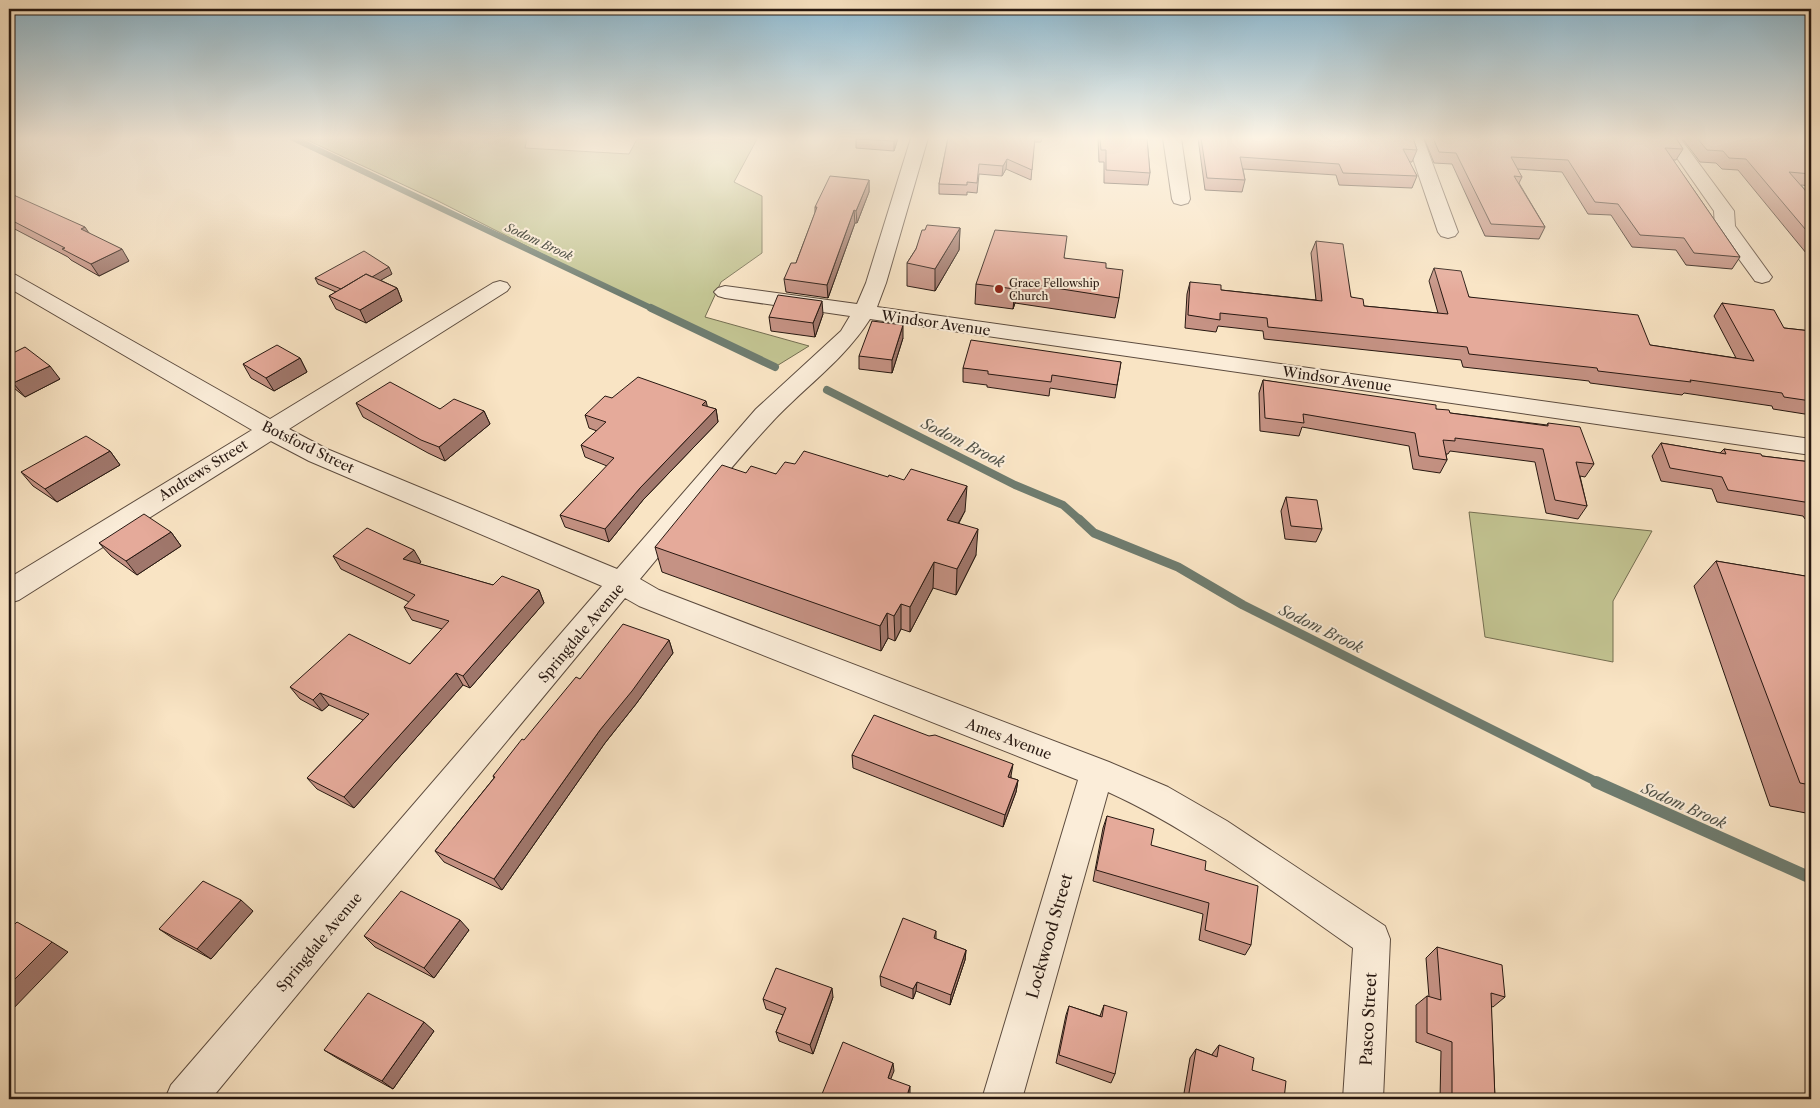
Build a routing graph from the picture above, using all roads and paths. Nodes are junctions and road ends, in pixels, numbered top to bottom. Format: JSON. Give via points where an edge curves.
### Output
{"nodes":[{"id":1,"x":904,"y":190,"type":"edge"},
{"id":2,"x":1180,"y":190,"type":"edge"},
{"id":3,"x":1433,"y":190,"type":"edge"},
{"id":4,"x":1709,"y":190,"type":"edge"},
{"id":5,"x":1181,"y":199,"type":"dead end"},
{"id":6,"x":1448,"y":232,"type":"dead end"},
{"id":7,"x":1762,"y":277,"type":"dead end"},
{"id":8,"x":9,"y":279,"type":"edge"},
{"id":9,"x":500,"y":287,"type":"dead end"},
{"id":10,"x":725,"y":292,"type":"dead end"},
{"id":11,"x":864,"y":312,"type":"junction"},
{"id":12,"x":269,"y":429,"type":"junction"},
{"id":13,"x":1811,"y":446,"type":"edge"},
{"id":14,"x":623,"y":583,"type":"junction"},
{"id":15,"x":9,"y":592,"type":"edge"},
{"id":16,"x":1096,"y":772,"type":"junction"},
{"id":17,"x":1372,"y":939,"type":"joint"},
{"id":18,"x":185,"y":1099,"type":"edge"},
{"id":19,"x":1002,"y":1099,"type":"edge"},
{"id":20,"x":1363,"y":1099,"type":"edge"}],
"edges":[{"from":1,"to":11,"type":"street","name":"Springdale Avenue"},
{"from":2,"to":5,"type":"street"},
{"from":3,"to":6,"type":"street"},
{"from":4,"to":7,"type":"street","via":[[1724,211],[1725,226]]},
{"from":8,"to":12,"type":"street","name":"Botsford Street"},
{"from":9,"to":12,"type":"street","name":"Andrews Street"},
{"from":10,"to":11,"type":"street","name":"Windsor Avenue"},
{"from":11,"to":13,"type":"street","name":"Windsor Avenue"},
{"from":11,"to":14,"type":"street","name":"Springdale Avenue","via":[[849,335],[735,448]]},
{"from":12,"to":14,"type":"street","name":"Botsford Street","via":[[318,455]]},
{"from":12,"to":15,"type":"street","name":"Andrews Street"},
{"from":14,"to":16,"type":"street","name":"Ames Avenue","via":[[649,598]]},
{"from":14,"to":18,"type":"street","name":"Springdale Avenue"},
{"from":16,"to":17,"type":"street","name":"Ames Avenue","via":[[1156,798],[1215,832]]},
{"from":16,"to":19,"type":"street","name":"Lockwood Street"},
{"from":17,"to":20,"type":"street","name":"Pasco Street"}]}
